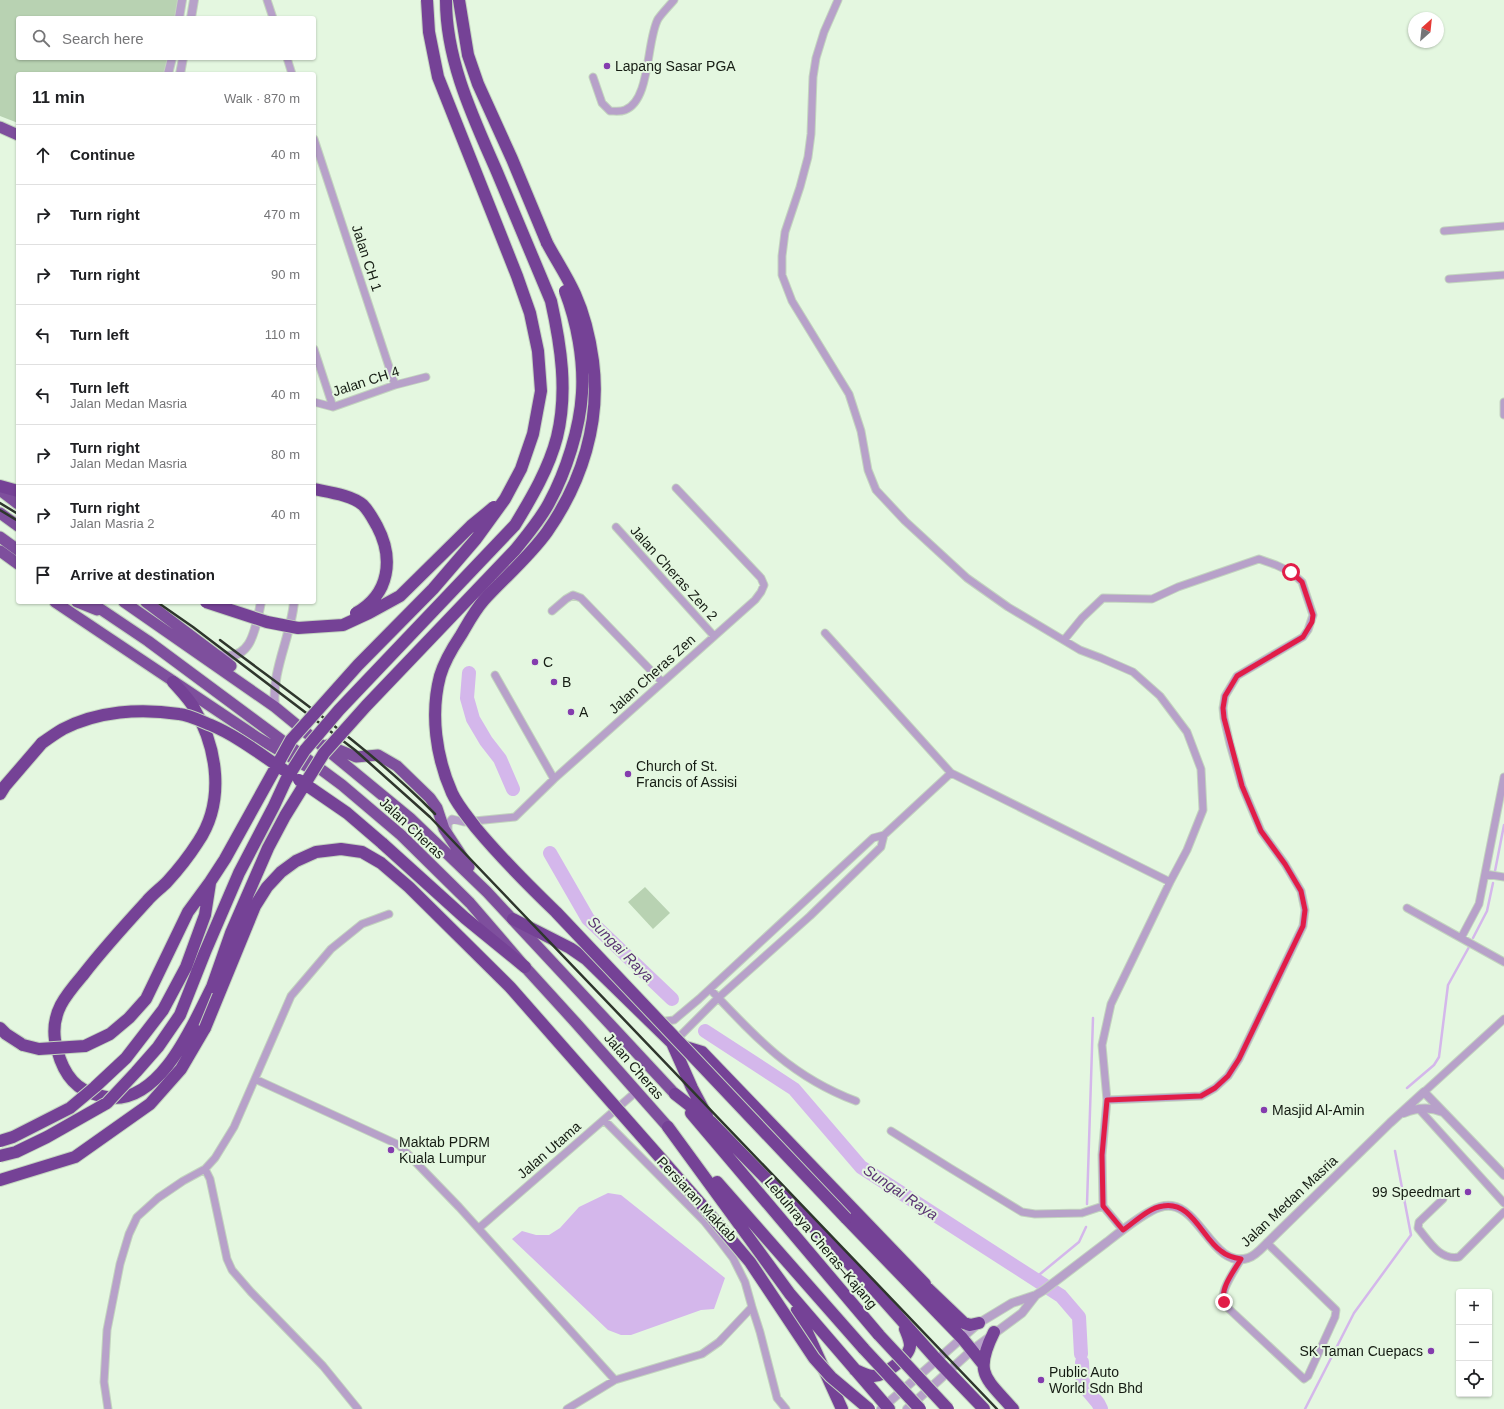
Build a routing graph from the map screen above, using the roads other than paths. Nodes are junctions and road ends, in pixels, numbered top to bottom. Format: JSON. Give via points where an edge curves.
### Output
{"nodes":[{"id":1,"x":182,"y":0,"type":"edge"},
{"id":2,"x":194,"y":0,"type":"edge"},
{"id":3,"x":267,"y":0,"type":"edge"},
{"id":4,"x":427,"y":0,"type":"edge"},
{"id":5,"x":446,"y":0,"type":"edge"},
{"id":6,"x":459,"y":0,"type":"edge"},
{"id":7,"x":674,"y":0,"type":"edge"},
{"id":8,"x":838,"y":0,"type":"edge"},
{"id":9,"x":179,"y":16,"type":"edge"},
{"id":10,"x":191,"y":16,"type":"edge"},
{"id":11,"x":272,"y":16,"type":"edge"},
{"id":12,"x":172,"y":60,"type":"edge"},
{"id":13,"x":183,"y":60,"type":"edge"},
{"id":14,"x":288,"y":60,"type":"edge"},
{"id":15,"x":168,"y":72,"type":"edge"},
{"id":16,"x":180,"y":72,"type":"edge"},
{"id":17,"x":291,"y":72,"type":"edge"},
{"id":18,"x":593,"y":77,"type":"dead end"},
{"id":19,"x":0,"y":127,"type":"edge"},
{"id":20,"x":16,"y":134,"type":"edge"},
{"id":21,"x":316,"y":145,"type":"edge"},
{"id":22,"x":1504,"y":226,"type":"edge"},
{"id":23,"x":1444,"y":232,"type":"dead end"},
{"id":24,"x":547,"y":243,"type":"junction"},
{"id":25,"x":1504,"y":275,"type":"edge"},
{"id":26,"x":1449,"y":279,"type":"dead end"},
{"id":27,"x":316,"y":355,"type":"edge"},
{"id":28,"x":426,"y":377,"type":"dead end"},
{"id":29,"x":395,"y":385,"type":"junction"},
{"id":30,"x":1504,"y":402,"type":"edge"},
{"id":31,"x":316,"y":403,"type":"edge"},
{"id":32,"x":333,"y":407,"type":"junction"},
{"id":33,"x":1504,"y":415,"type":"edge"},
{"id":34,"x":0,"y":486,"type":"edge"},
{"id":35,"x":676,"y":488,"type":"dead end"},
{"id":36,"x":0,"y":490,"type":"edge"},
{"id":37,"x":16,"y":490,"type":"edge"},
{"id":38,"x":316,"y":490,"type":"edge"},
{"id":39,"x":505,"y":499,"type":"junction"},
{"id":40,"x":16,"y":502,"type":"edge"},
{"id":41,"x":0,"y":513,"type":"edge"},
{"id":42,"x":16,"y":525,"type":"edge"},
{"id":43,"x":616,"y":527,"type":"dead end"},
{"id":44,"x":0,"y":537,"type":"edge"},
{"id":45,"x":16,"y":549,"type":"edge"},
{"id":46,"x":0,"y":551,"type":"edge"},
{"id":47,"x":16,"y":563,"type":"edge"},
{"id":48,"x":59,"y":604,"type":"edge"},
{"id":49,"x":82,"y":604,"type":"edge"},
{"id":50,"x":93,"y":604,"type":"edge"},
{"id":51,"x":127,"y":604,"type":"edge"},
{"id":52,"x":149,"y":604,"type":"edge"},
{"id":53,"x":212,"y":604,"type":"edge"},
{"id":54,"x":234,"y":604,"type":"edge"},
{"id":55,"x":261,"y":604,"type":"edge"},
{"id":56,"x":294,"y":604,"type":"edge"},
{"id":57,"x":552,"y":611,"type":"dead end"},
{"id":58,"x":106,"y":614,"type":"junction"},
{"id":59,"x":825,"y":633,"type":"dead end"},
{"id":60,"x":714,"y":636,"type":"junction"},
{"id":61,"x":1064,"y":640,"type":"junction"},
{"id":62,"x":212,"y":653,"type":"junction"},
{"id":63,"x":495,"y":675,"type":"dead end"},
{"id":64,"x":173,"y":682,"type":"junction"},
{"id":65,"x":662,"y":682,"type":"junction"},
{"id":66,"x":248,"y":687,"type":"junction"},
{"id":67,"x":275,"y":707,"type":"junction"},
{"id":68,"x":314,"y":739,"type":"junction"},
{"id":69,"x":951,"y":773,"type":"junction"},
{"id":70,"x":1504,"y":777,"type":"edge"},
{"id":71,"x":554,"y":779,"type":"junction"},
{"id":72,"x":342,"y":785,"type":"junction"},
{"id":73,"x":0,"y":794,"type":"edge"},
{"id":74,"x":430,"y":798,"type":"junction"},
{"id":75,"x":1502,"y":803,"type":"edge"},
{"id":76,"x":464,"y":822,"type":"junction"},
{"id":77,"x":884,"y":835,"type":"junction"},
{"id":78,"x":448,"y":836,"type":"junction"},
{"id":79,"x":1485,"y":874,"type":"junction"},
{"id":80,"x":1504,"y":877,"type":"edge"},
{"id":81,"x":210,"y":882,"type":"junction"},
{"id":82,"x":1170,"y":882,"type":"junction"},
{"id":83,"x":487,"y":892,"type":"junction"},
{"id":84,"x":1407,"y":908,"type":"dead end"},
{"id":85,"x":389,"y":914,"type":"dead end"},
{"id":86,"x":513,"y":919,"type":"junction"},
{"id":87,"x":1461,"y":938,"type":"junction"},
{"id":88,"x":1504,"y":962,"type":"edge"},
{"id":89,"x":525,"y":968,"type":"junction"},
{"id":90,"x":710,"y":989,"type":"junction"},
{"id":91,"x":718,"y":998,"type":"junction"},
{"id":92,"x":1504,"y":1019,"type":"edge"},
{"id":93,"x":650,"y":1022,"type":"junction"},
{"id":94,"x":0,"y":1028,"type":"edge"},
{"id":95,"x":672,"y":1043,"type":"junction"},
{"id":96,"x":255,"y":1079,"type":"junction"},
{"id":97,"x":637,"y":1091,"type":"junction"},
{"id":98,"x":1424,"y":1092,"type":"junction"},
{"id":99,"x":675,"y":1094,"type":"junction"},
{"id":100,"x":1107,"y":1100,"type":"junction"},
{"id":101,"x":856,"y":1101,"type":"dead end"},
{"id":102,"x":1419,"y":1109,"type":"junction"},
{"id":103,"x":1444,"y":1112,"type":"junction"},
{"id":104,"x":1398,"y":1115,"type":"junction"},
{"id":105,"x":604,"y":1120,"type":"junction"},
{"id":106,"x":711,"y":1122,"type":"junction"},
{"id":107,"x":668,"y":1126,"type":"junction"},
{"id":108,"x":891,"y":1130,"type":"dead end"},
{"id":109,"x":0,"y":1141,"type":"edge"},
{"id":110,"x":0,"y":1156,"type":"edge"},
{"id":111,"x":205,"y":1169,"type":"junction"},
{"id":112,"x":1504,"y":1175,"type":"edge"},
{"id":113,"x":0,"y":1180,"type":"edge"},
{"id":114,"x":1443,"y":1199,"type":"dead end"},
{"id":115,"x":1504,"y":1203,"type":"edge"},
{"id":116,"x":1103,"y":1206,"type":"junction"},
{"id":117,"x":1504,"y":1212,"type":"edge"},
{"id":118,"x":479,"y":1228,"type":"junction"},
{"id":119,"x":1123,"y":1230,"type":"junction"},
{"id":120,"x":1267,"y":1243,"type":"junction"},
{"id":121,"x":875,"y":1246,"type":"junction"},
{"id":122,"x":1241,"y":1259,"type":"junction"},
{"id":123,"x":924,"y":1284,"type":"junction"},
{"id":124,"x":790,"y":1294,"type":"junction"},
{"id":125,"x":1036,"y":1295,"type":"junction"},
{"id":126,"x":752,"y":1307,"type":"junction"},
{"id":127,"x":902,"y":1322,"type":"junction"},
{"id":128,"x":979,"y":1324,"type":"junction"},
{"id":129,"x":994,"y":1332,"type":"junction"},
{"id":130,"x":962,"y":1338,"type":"junction"},
{"id":131,"x":972,"y":1350,"type":"junction"},
{"id":132,"x":936,"y":1360,"type":"junction"},
{"id":133,"x":984,"y":1364,"type":"junction"},
{"id":134,"x":853,"y":1368,"type":"junction"},
{"id":135,"x":948,"y":1372,"type":"junction"},
{"id":136,"x":615,"y":1380,"type":"junction"},
{"id":137,"x":885,"y":1408,"type":"edge"},
{"id":138,"x":108,"y":1409,"type":"edge"},
{"id":139,"x":358,"y":1409,"type":"edge"},
{"id":140,"x":567,"y":1409,"type":"edge"},
{"id":141,"x":786,"y":1409,"type":"edge"},
{"id":142,"x":842,"y":1409,"type":"edge"},
{"id":143,"x":869,"y":1409,"type":"edge"},
{"id":144,"x":907,"y":1409,"type":"edge"},
{"id":145,"x":920,"y":1409,"type":"edge"},
{"id":146,"x":948,"y":1409,"type":"edge"},
{"id":147,"x":984,"y":1409,"type":"edge"},
{"id":148,"x":1013,"y":1409,"type":"edge"}],
"edges":[{"from":1,"to":9,"type":"street"},
{"from":2,"to":10,"type":"street"},
{"from":3,"to":11,"type":"street"},
{"from":4,"to":39,"type":"highway","bridge":true,"via":[[429,32],[438,77],[517,276],[530,314],[538,351],[541,391],[533,434],[521,469]]},
{"from":5,"to":110,"type":"highway","bridge":true,"via":[[446,16],[454,63],[467,102],[551,301],[563,369],[557,437],[547,466],[515,525],[304,750],[239,873],[180,1015],[158,1047],[106,1103],[73,1124],[16,1152]]},
{"from":6,"to":24,"type":"highway","via":[[468,55],[478,84]]},
{"from":7,"to":18,"type":"street","via":[[658,20],[645,78],[639,96],[632,105],[626,110],[610,111],[602,103]]},
{"from":8,"to":61,"type":"street","via":[[816,58],[808,157],[785,232],[782,275],[792,300],[849,394],[861,431],[868,470],[876,490],[905,521],[967,578],[1008,607]]},
{"from":12,"to":15,"type":"street"},
{"from":13,"to":16,"type":"street"},
{"from":14,"to":17,"type":"street"},
{"from":19,"to":20,"type":"highway"},
{"from":21,"to":29,"type":"street","name":"Jalan CH 1"},
{"from":22,"to":23,"type":"street"},
{"from":24,"to":64,"type":"highway","bridge":true,"via":[[569,301],[582,373],[582,393],[574,439],[549,503],[515,550],[324,753],[268,848],[231,933],[212,987],[171,1062],[154,1082],[139,1091],[124,1097],[111,1098],[84,1090],[73,1082],[60,1062],[54,1031],[55,1020],[67,995],[148,900],[167,882],[198,842],[210,820],[215,798],[216,775],[212,757],[203,725],[193,706]]},
{"from":24,"to":121,"type":"highway","bridge":true,"via":[[575,294],[593,361],[593,418],[589,443],[564,506],[532,550],[483,601],[452,649],[440,676],[436,707],[436,740],[452,794],[463,812],[491,845]]},
{"from":25,"to":26,"type":"street"},
{"from":27,"to":32,"type":"street"},
{"from":28,"to":29,"type":"street","name":"Jalan CH 4"},
{"from":29,"to":32,"type":"street","name":"Jalan CH 4"},
{"from":30,"to":33,"type":"street"},
{"from":31,"to":32,"type":"street","name":"Jalan CH 4"},
{"from":34,"to":37,"type":"highway"},
{"from":35,"to":60,"type":"street","name":"Jalan Cheras Zen","via":[[761,578],[764,585],[755,600]]},
{"from":36,"to":40,"type":"highway"},
{"from":38,"to":54,"type":"highway","bridge":true,"via":[[346,497],[363,505],[372,516],[386,547],[387,568],[383,586],[365,608],[344,620],[324,623],[278,618]]},
{"from":39,"to":53,"type":"highway","bridge":true,"via":[[471,526],[400,596],[343,625],[298,628],[267,622]]},
{"from":39,"to":81,"type":"highway","bridge":true,"via":[[476,539],[433,589],[358,665],[291,740]]},
{"from":41,"to":42,"type":"highway"},
{"from":43,"to":60,"type":"street","name":"Jalan Cheras Zen 2"},
{"from":44,"to":45,"type":"highway"},
{"from":46,"to":47,"type":"highway"},
{"from":48,"to":64,"type":"highway"},
{"from":49,"to":58,"type":"highway"},
{"from":50,"to":58,"type":"highway","name":"Jalan Cheras"},
{"from":51,"to":66,"type":"highway","name":"Jalan Cheras"},
{"from":52,"to":62,"type":"highway"},
{"from":55,"to":62,"type":"street","via":[[248,647],[237,655],[221,656]]},
{"from":56,"to":67,"type":"street","via":[[276,678]]},
{"from":57,"to":65,"type":"street","via":[[566,598],[573,595],[581,598]]},
{"from":58,"to":72,"type":"highway","name":"Jalan Cheras","via":[[148,641]]},
{"from":59,"to":69,"type":"street"},
{"from":60,"to":65,"type":"street","name":"Jalan Cheras Zen"},
{"from":61,"to":82,"type":"street","via":[[1080,650],[1133,672],[1160,696],[1187,732],[1201,770],[1203,810],[1187,850]]},
{"from":61,"to":100,"type":"street","via":[[1103,598],[1152,599],[1178,587],[1259,559],[1291,572],[1302,582],[1313,615],[1303,637],[1237,676],[1225,696],[1223,708],[1228,737],[1242,786],[1261,831],[1301,891],[1305,910],[1303,926],[1239,1059],[1228,1076],[1215,1088],[1201,1096]]},
{"from":62,"to":66,"type":"highway","via":[[231,666]]},
{"from":63,"to":71,"type":"street"},
{"from":64,"to":72,"type":"highway","via":[[258,738]]},
{"from":65,"to":71,"type":"street","name":"Jalan Cheras Zen"},
{"from":66,"to":67,"type":"highway","name":"Jalan Cheras"},
{"from":67,"to":68,"type":"highway","name":"Jalan Cheras"},
{"from":68,"to":74,"type":"highway","via":[[356,757],[378,755],[397,766]]},
{"from":68,"to":83,"type":"highway","name":"Jalan Cheras","via":[[410,818]]},
{"from":69,"to":77,"type":"street"},
{"from":69,"to":82,"type":"street"},
{"from":70,"to":75,"type":"street"},
{"from":71,"to":76,"type":"street","name":"Jalan Cheras Zen","via":[[515,817]]},
{"from":72,"to":89,"type":"highway","name":"Jalan Cheras","via":[[401,835],[464,897]]},
{"from":73,"to":89,"type":"highway","bridge":true,"via":[[42,743],[64,729],[90,718],[117,712],[180,714],[212,725],[243,743],[347,813]]},
{"from":74,"to":76,"type":"street","via":[[444,814]]},
{"from":74,"to":78,"type":"highway","via":[[437,808]]},
{"from":75,"to":79,"type":"street"},
{"from":76,"to":78,"type":"street","name":"Jalan Cheras Zen","via":[[452,819],[448,824]]},
{"from":77,"to":90,"type":"street","via":[[873,838]]},
{"from":77,"to":91,"type":"street","via":[[882,847]]},
{"from":78,"to":83,"type":"highway"},
{"from":79,"to":80,"type":"street"},
{"from":79,"to":87,"type":"street","via":[[1479,904]]},
{"from":81,"to":94,"type":"highway","bridge":true,"via":[[188,912],[146,999],[110,1034],[85,1046],[38,1049],[23,1045]]},
{"from":81,"to":109,"type":"highway","bridge":true,"via":[[205,915],[186,967],[163,1010],[126,1058],[70,1108]]},
{"from":82,"to":100,"type":"street","via":[[1111,1004],[1102,1045]]},
{"from":83,"to":86,"type":"highway","name":"Jalan Cheras"},
{"from":84,"to":87,"type":"street"},
{"from":85,"to":96,"type":"street","via":[[362,924],[331,949],[291,996]]},
{"from":86,"to":93,"type":"highway","via":[[586,959]]},
{"from":86,"to":99,"type":"highway","name":"Jalan Cheras"},
{"from":87,"to":88,"type":"street"},
{"from":89,"to":97,"type":"highway","name":"Jalan Cheras"},
{"from":90,"to":91,"type":"street"},
{"from":90,"to":93,"type":"street","via":[[674,1020]]},
{"from":91,"to":95,"type":"street"},
{"from":91,"to":101,"type":"street","via":[[758,1040],[785,1063],[813,1082]]},
{"from":92,"to":98,"type":"street","name":"Jalan Medan Masria"},
{"from":93,"to":95,"type":"highway"},
{"from":95,"to":106,"type":"highway"},
{"from":95,"to":123,"type":"highway","via":[[702,1052]]},
{"from":96,"to":111,"type":"street","via":[[234,1127]]},
{"from":96,"to":118,"type":"street","via":[[399,1144]]},
{"from":97,"to":105,"type":"street","name":"Jalan Utama"},
{"from":97,"to":107,"type":"highway","name":"Jalan Cheras"},
{"from":98,"to":103,"type":"street"},
{"from":98,"to":104,"type":"street","name":"Jalan Medan Masria"},
{"from":99,"to":106,"type":"highway"},
{"from":99,"to":146,"type":"highway","name":"Lebuhraya Cheras–Kajang","bridge":true,"via":[[879,1335]]},
{"from":100,"to":116,"type":"street","via":[[1102,1155]]},
{"from":102,"to":103,"type":"street"},
{"from":102,"to":104,"type":"street"},
{"from":102,"to":115,"type":"street"},
{"from":103,"to":112,"type":"street"},
{"from":104,"to":120,"type":"street","name":"Jalan Medan Masria"},
{"from":105,"to":118,"type":"street","name":"Jalan Utama"},
{"from":105,"to":126,"type":"street","name":"Persiaran Maktab","via":[[704,1221],[720,1241],[733,1258],[745,1282]]},
{"from":106,"to":127,"type":"highway","via":[[872,1287]]},
{"from":107,"to":124,"type":"highway"},
{"from":107,"to":145,"type":"highway","bridge":true},
{"from":108,"to":116,"type":"street","via":[[1022,1212],[1082,1213]]},
{"from":111,"to":138,"type":"street","via":[[158,1198],[137,1217],[129,1234],[107,1330],[104,1382]]},
{"from":111,"to":139,"type":"street","via":[[210,1179],[232,1270],[323,1366]]},
{"from":113,"to":143,"type":"highway","bridge":true,"via":[[75,1157],[150,1104],[181,1069],[205,1028],[255,906],[267,887],[296,861],[316,852],[341,849],[362,852],[381,863],[409,887],[510,987],[750,1262],[814,1358],[831,1377]]},
{"from":114,"to":117,"type":"street","via":[[1419,1222],[1418,1228],[1439,1252],[1451,1259],[1459,1257]]},
{"from":116,"to":119,"type":"street"},
{"from":118,"to":136,"type":"street"},
{"from":119,"to":122,"type":"street","name":"Jalan Medan Masria","via":[[1152,1210],[1172,1206],[1190,1216],[1220,1251]]},
{"from":119,"to":125,"type":"street","name":"Jalan Medan Masria"},
{"from":120,"to":122,"type":"street","name":"Jalan Medan Masria","via":[[1250,1258]]},
{"from":120,"to":122,"type":"street","via":[[1336,1310],[1308,1376],[1304,1379],[1224,1302],[1224,1290]]},
{"from":121,"to":123,"type":"highway"},
{"from":121,"to":130,"type":"highway"},
{"from":123,"to":128,"type":"highway","via":[[964,1323]]},
{"from":124,"to":134,"type":"highway"},
{"from":124,"to":142,"type":"highway"},
{"from":125,"to":128,"type":"street","name":"Jalan Medan Masria","via":[[1012,1302]]},
{"from":125,"to":129,"type":"street","name":"Jalan Medan Masria","via":[[1022,1313]]},
{"from":126,"to":136,"type":"street","via":[[719,1342],[702,1354]]},
{"from":126,"to":141,"type":"street","name":"Persiaran Maktab","via":[[777,1398]]},
{"from":127,"to":132,"type":"highway"},
{"from":127,"to":134,"type":"highway","via":[[909,1339],[907,1355],[882,1375],[864,1374]]},
{"from":128,"to":130,"type":"street","name":"Jalan Medan Masria"},
{"from":129,"to":131,"type":"street","name":"Jalan Medan Masria"},
{"from":129,"to":133,"type":"highway","via":[[984,1355]]},
{"from":130,"to":131,"type":"highway"},
{"from":130,"to":132,"type":"street","name":"Jalan Medan Masria"},
{"from":131,"to":133,"type":"highway"},
{"from":131,"to":135,"type":"street","name":"Jalan Medan Masria"},
{"from":132,"to":135,"type":"highway"},
{"from":132,"to":137,"type":"street","name":"Jalan Medan Masria"},
{"from":133,"to":148,"type":"highway","via":[[985,1376]]},
{"from":134,"to":137,"type":"highway"},
{"from":135,"to":144,"type":"street","name":"Jalan Medan Masria"},
{"from":135,"to":147,"type":"highway"},
{"from":136,"to":140,"type":"street"}]}
